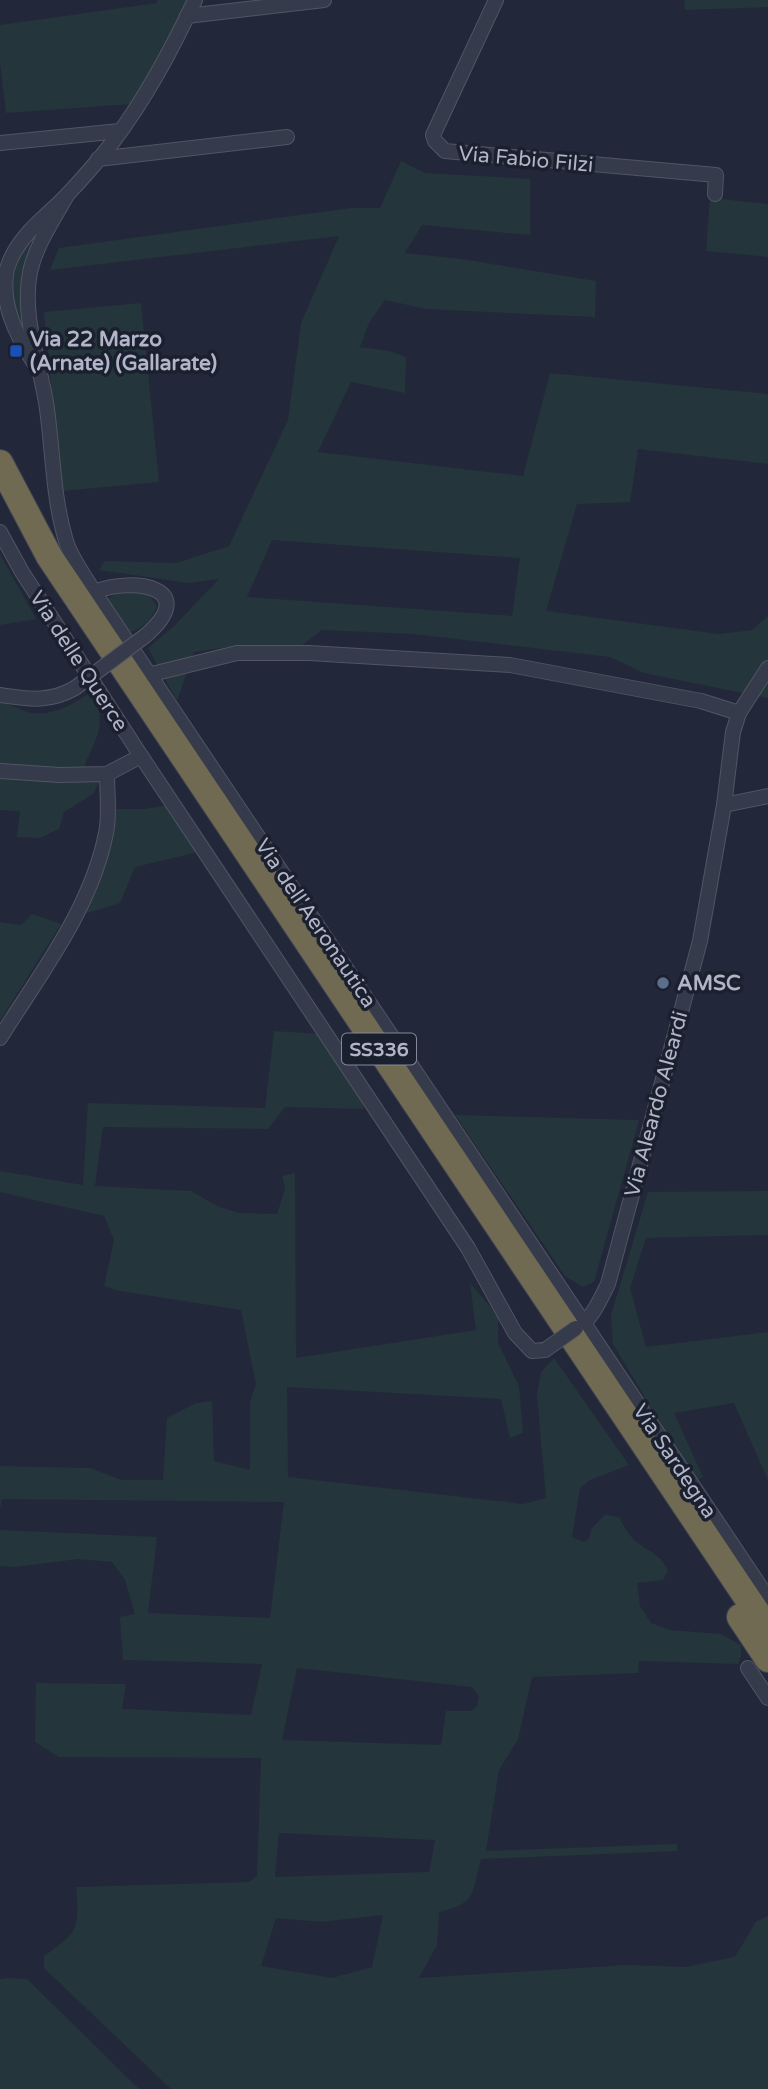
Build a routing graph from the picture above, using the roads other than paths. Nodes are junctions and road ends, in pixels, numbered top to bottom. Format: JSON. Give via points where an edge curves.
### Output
{"nodes":[{"id":1,"x":195,"y":0,"type":"edge"},
{"id":2,"x":324,"y":0,"type":"edge"},
{"id":3,"x":496,"y":0,"type":"edge"},
{"id":4,"x":187,"y":16,"type":"junction"},
{"id":5,"x":120,"y":131,"type":"junction"},
{"id":6,"x":287,"y":137,"type":"dead end"},
{"id":7,"x":0,"y":143,"type":"edge"},
{"id":8,"x":98,"y":159,"type":"junction"},
{"id":9,"x":715,"y":194,"type":"dead end"},
{"id":10,"x":66,"y":195,"type":"junction"},
{"id":11,"x":37,"y":367,"type":"junction"},
{"id":12,"x":0,"y":463,"type":"edge"},
{"id":13,"x":0,"y":501,"type":"edge"},
{"id":14,"x":0,"y":531,"type":"edge"},
{"id":15,"x":94,"y":592,"type":"junction"},
{"id":16,"x":768,"y":667,"type":"edge"},
{"id":17,"x":152,"y":674,"type":"junction"},
{"id":18,"x":0,"y":695,"type":"edge"},
{"id":19,"x":739,"y":713,"type":"junction"},
{"id":20,"x":141,"y":756,"type":"junction"},
{"id":21,"x":0,"y":771,"type":"edge"},
{"id":22,"x":107,"y":774,"type":"junction"},
{"id":23,"x":768,"y":796,"type":"edge"},
{"id":24,"x":724,"y":806,"type":"junction"},
{"id":25,"x":0,"y":1038,"type":"edge"},
{"id":26,"x":581,"y":1326,"type":"junction"},
{"id":27,"x":768,"y":1598,"type":"edge"},
{"id":28,"x":768,"y":1629,"type":"edge"},
{"id":29,"x":758,"y":1663,"type":"edge"},
{"id":30,"x":768,"y":1698,"type":"edge"}],
"edges":[{"from":1,"to":4,"type":"street"},
{"from":2,"to":4,"type":"street"},
{"from":3,"to":9,"type":"street","name":"Via Fabio Filzi","via":[[433,135],[445,151],[716,175]]},
{"from":4,"to":5,"type":"street","via":[[152,87]]},
{"from":5,"to":7,"type":"street"},
{"from":5,"to":8,"type":"street"},
{"from":6,"to":8,"type":"street"},
{"from":8,"to":10,"type":"street"},
{"from":10,"to":11,"type":"street","via":[[30,273],[28,297]]},
{"from":10,"to":11,"type":"street","via":[[20,240],[7,269],[5,298],[13,329]]},
{"from":11,"to":15,"type":"street","name":"Via dell'Aeronautica","via":[[66,544]]},
{"from":12,"to":28,"type":"highway","number":"SS336","via":[[49,556]]},
{"from":13,"to":29,"type":"highway","number":"SS336","via":[[36,565]]},
{"from":14,"to":20,"type":"street","name":"Via delle Querce"},
{"from":15,"to":17,"type":"street","name":"Via dell'Aeronautica"},
{"from":15,"to":18,"type":"street","bridge":true,"via":[[123,585],[146,586],[159,591],[167,608],[145,636],[64,694],[43,700]]},
{"from":16,"to":19,"type":"street","name":"Via Aleardo Aleardi"},
{"from":17,"to":19,"type":"street","via":[[237,653],[510,665],[701,701]]},
{"from":17,"to":26,"type":"street","name":"Via dell'Aeronautica"},
{"from":19,"to":24,"type":"street","name":"Via Aleardo Aleardi"},
{"from":20,"to":22,"type":"street","name":"Via delle Querce"},
{"from":20,"to":26,"type":"street","bridge":true,"via":[[468,1248],[515,1333],[531,1351],[545,1350]]},
{"from":21,"to":22,"type":"street","name":"Via delle Querce"},
{"from":22,"to":25,"type":"street","via":[[107,831],[93,880],[75,918]]},
{"from":23,"to":24,"type":"street"},
{"from":24,"to":26,"type":"street","name":"Via Aleardo Aleardi","via":[[700,941],[608,1284]]},
{"from":26,"to":27,"type":"street","name":"Via Sardegna"},
{"from":29,"to":30,"type":"street"}]}
